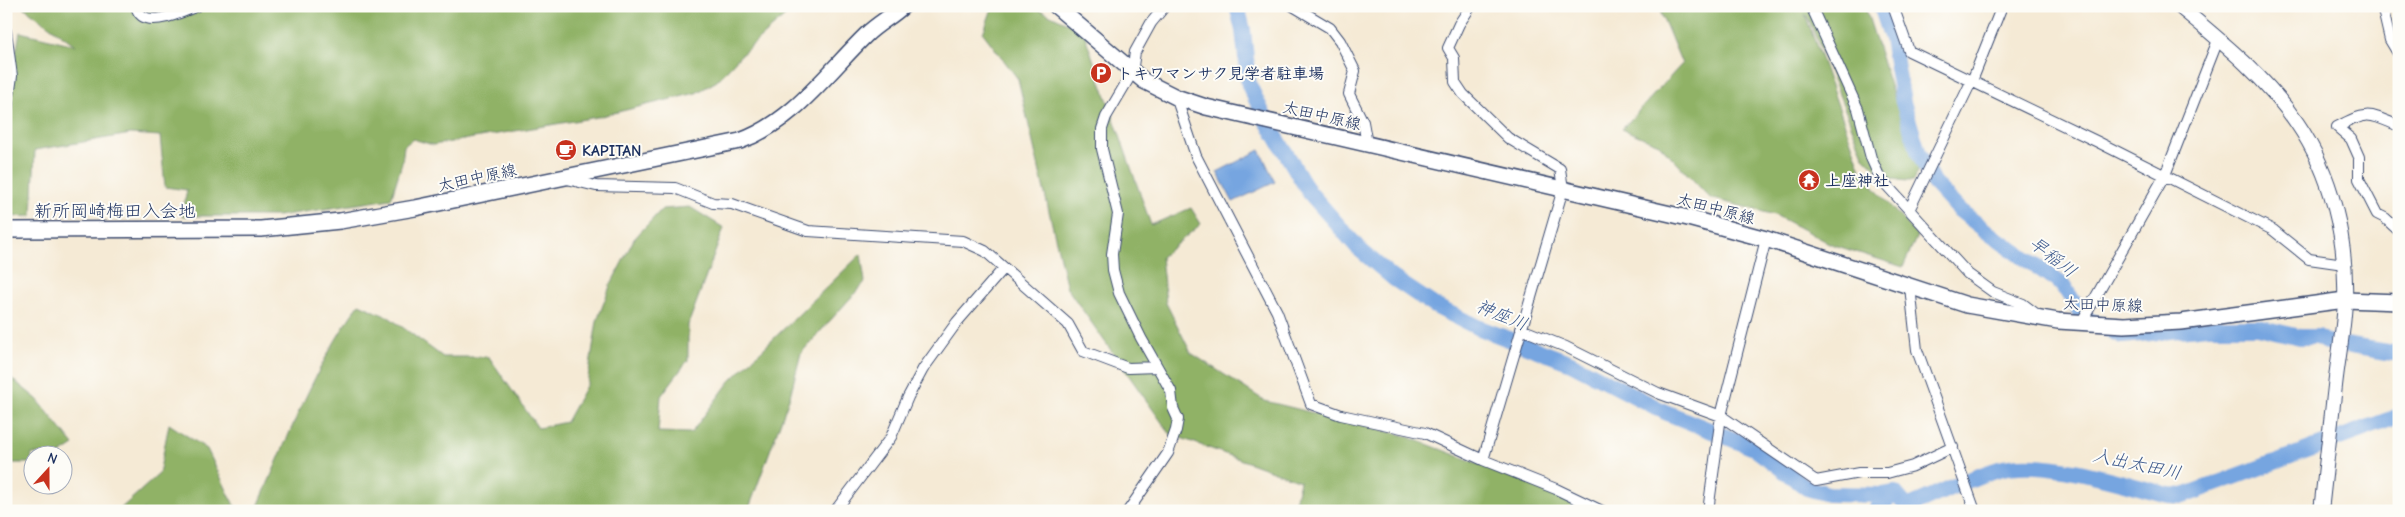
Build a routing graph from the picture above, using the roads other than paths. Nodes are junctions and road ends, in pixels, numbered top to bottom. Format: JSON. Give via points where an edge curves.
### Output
{"nodes":[{"id":1,"x":136,"y":6,"type":"edge"},
{"id":2,"x":197,"y":6,"type":"edge"},
{"id":3,"x":902,"y":6,"type":"edge"},
{"id":4,"x":1056,"y":6,"type":"edge"},
{"id":5,"x":1165,"y":6,"type":"edge"},
{"id":6,"x":1293,"y":6,"type":"edge"},
{"id":7,"x":1471,"y":6,"type":"edge"},
{"id":8,"x":1812,"y":6,"type":"edge"},
{"id":9,"x":1894,"y":6,"type":"edge"},
{"id":10,"x":2002,"y":6,"type":"edge"},
{"id":11,"x":2179,"y":6,"type":"edge"},
{"id":12,"x":2382,"y":6,"type":"edge"},
{"id":13,"x":6,"y":31,"type":"edge"},
{"id":14,"x":2218,"y":40,"type":"junction"},
{"id":15,"x":2399,"y":55,"type":"edge"},
{"id":16,"x":1132,"y":73,"type":"junction"},
{"id":17,"x":1972,"y":81,"type":"junction"},
{"id":18,"x":1176,"y":97,"type":"junction"},
{"id":19,"x":6,"y":117,"type":"edge"},
{"id":20,"x":2399,"y":126,"type":"edge"},
{"id":21,"x":1367,"y":144,"type":"junction"},
{"id":22,"x":2164,"y":175,"type":"junction"},
{"id":23,"x":564,"y":178,"type":"junction"},
{"id":24,"x":1562,"y":189,"type":"junction"},
{"id":25,"x":1909,"y":210,"type":"junction"},
{"id":26,"x":6,"y":230,"type":"edge"},
{"id":27,"x":2399,"y":231,"type":"edge"},
{"id":28,"x":1766,"y":239,"type":"junction"},
{"id":29,"x":2344,"y":264,"type":"junction"},
{"id":30,"x":1004,"y":268,"type":"junction"},
{"id":31,"x":1910,"y":288,"type":"junction"},
{"id":32,"x":2345,"y":300,"type":"junction"},
{"id":33,"x":2399,"y":302,"type":"edge"},
{"id":34,"x":2044,"y":319,"type":"junction"},
{"id":35,"x":2082,"y":323,"type":"junction"},
{"id":36,"x":1521,"y":329,"type":"junction"},
{"id":37,"x":1158,"y":367,"type":"junction"},
{"id":38,"x":1721,"y":416,"type":"junction"},
{"id":39,"x":1953,"y":447,"type":"junction"},
{"id":40,"x":1483,"y":460,"type":"junction"},
{"id":41,"x":1974,"y":507,"type":"edge"},
{"id":42,"x":835,"y":511,"type":"edge"},
{"id":43,"x":1128,"y":511,"type":"edge"},
{"id":44,"x":1602,"y":511,"type":"edge"},
{"id":45,"x":1708,"y":511,"type":"edge"},
{"id":46,"x":2321,"y":511,"type":"edge"}],
"edges":[{"from":1,"to":2,"type":"street","via":[[140,14],[155,20]]},
{"from":3,"to":23,"type":"main road","name":"太田中原線","via":[[866,34],[792,109],[755,135]]},
{"from":4,"to":16,"type":"main road","name":"太田中原線"},
{"from":5,"to":16,"type":"street","via":[[1135,52]]},
{"from":6,"to":21,"type":"street","via":[[1330,28],[1340,41],[1355,71],[1349,94],[1363,122]]},
{"from":7,"to":24,"type":"street","via":[[1448,48],[1454,58],[1455,82],[1508,138],[1560,169]]},
{"from":8,"to":25,"type":"street","via":[[1858,109],[1880,178]]},
{"from":9,"to":17,"type":"street","via":[[1909,51]]},
{"from":10,"to":17,"type":"street"},
{"from":11,"to":14,"type":"street"},
{"from":12,"to":15,"type":"street","via":[[2390,40]]},
{"from":13,"to":19,"type":"street","via":[[12,76]]},
{"from":14,"to":22,"type":"street"},
{"from":14,"to":29,"type":"street","via":[[2238,56],[2297,124],[2329,186]]},
{"from":16,"to":18,"type":"main road","name":"太田中原線"},
{"from":16,"to":37,"type":"street","via":[[1106,117],[1102,148],[1118,214],[1113,270],[1119,293]]},
{"from":17,"to":22,"type":"street"},
{"from":17,"to":25,"type":"street"},
{"from":18,"to":21,"type":"main road","name":"太田中原線","via":[[1206,107]]},
{"from":18,"to":40,"type":"street","via":[[1196,156],[1277,312],[1311,404],[1341,415],[1425,433]]},
{"from":20,"to":27,"type":"street","via":[[2370,114],[2337,127],[2351,139],[2359,157],[2359,179],[2377,214]]},
{"from":21,"to":24,"type":"main road","name":"太田中原線"},
{"from":22,"to":29,"type":"street","via":[[2273,230],[2309,259]]},
{"from":22,"to":35,"type":"street"},
{"from":23,"to":26,"type":"main road","name":"太田中原線","via":[[406,210],[261,229]]},
{"from":23,"to":30,"type":"street","via":[[596,186],[676,188],[713,203],[732,204],[808,231],[955,239],[985,251]]},
{"from":24,"to":28,"type":"main road","name":"太田中原線"},
{"from":24,"to":36,"type":"street"},
{"from":25,"to":34,"type":"street","via":[[1968,274],[1993,292],[2023,304]]},
{"from":28,"to":31,"type":"main road","name":"太田中原線"},
{"from":28,"to":38,"type":"street"},
{"from":29,"to":32,"type":"street"},
{"from":30,"to":37,"type":"street","via":[[1068,324],[1083,351],[1128,368]]},
{"from":30,"to":42,"type":"street","via":[[957,322],[923,369],[891,437]]},
{"from":31,"to":34,"type":"main road","name":"太田中原線","via":[[1967,306]]},
{"from":31,"to":39,"type":"street","via":[[1917,350]]},
{"from":32,"to":33,"type":"main road","name":"太田中原線"},
{"from":32,"to":35,"type":"main road","name":"太田中原線","via":[[2181,322]]},
{"from":32,"to":46,"type":"street"},
{"from":34,"to":35,"type":"main road","name":"太田中原線"},
{"from":36,"to":38,"type":"street","via":[[1658,392]]},
{"from":36,"to":40,"type":"street"},
{"from":37,"to":43,"type":"street","via":[[1170,391],[1172,408],[1178,419],[1176,430],[1168,453]]},
{"from":38,"to":39,"type":"street","via":[[1816,480],[1858,473],[1887,473],[1913,466]]},
{"from":38,"to":45,"type":"street"},
{"from":39,"to":41,"type":"street"},
{"from":40,"to":44,"type":"street"}]}
